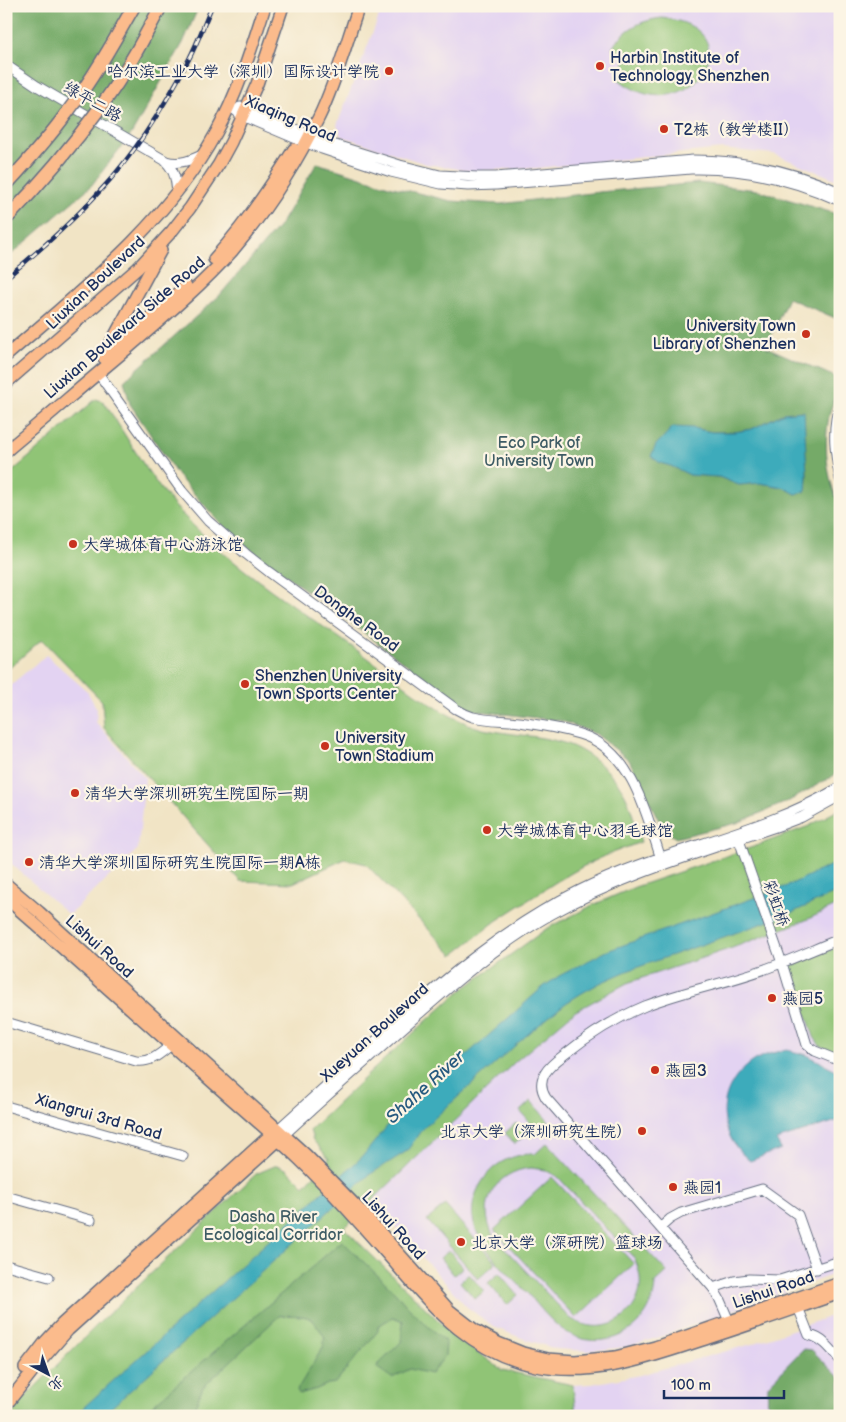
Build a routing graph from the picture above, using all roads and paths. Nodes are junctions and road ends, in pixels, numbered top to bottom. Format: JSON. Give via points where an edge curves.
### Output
{"nodes":[{"id":1,"x":134,"y":6,"type":"edge"},
{"id":2,"x":161,"y":6,"type":"edge"},
{"id":3,"x":266,"y":6,"type":"edge"},
{"id":4,"x":283,"y":6,"type":"edge"},
{"id":5,"x":352,"y":6,"type":"edge"},
{"id":6,"x":359,"y":6,"type":"edge"},
{"id":7,"x":6,"y":65,"type":"edge"},
{"id":8,"x":230,"y":106,"type":"junction"},
{"id":9,"x":244,"y":112,"type":"junction"},
{"id":10,"x":304,"y":137,"type":"junction"},
{"id":11,"x":204,"y":154,"type":"junction"},
{"id":12,"x":166,"y":161,"type":"junction"},
{"id":13,"x":6,"y":185,"type":"edge"},
{"id":14,"x":840,"y":192,"type":"edge"},
{"id":15,"x":177,"y":193,"type":"junction"},
{"id":16,"x":840,"y":201,"type":"edge"},
{"id":17,"x":6,"y":219,"type":"edge"},
{"id":18,"x":172,"y":231,"type":"junction"},
{"id":19,"x":6,"y":354,"type":"edge"},
{"id":20,"x":102,"y":359,"type":"junction"},
{"id":21,"x":98,"y":373,"type":"junction"},
{"id":22,"x":6,"y":383,"type":"edge"},
{"id":23,"x":840,"y":403,"type":"edge"},
{"id":24,"x":6,"y":441,"type":"edge"},
{"id":25,"x":6,"y":451,"type":"edge"},
{"id":26,"x":840,"y":479,"type":"edge"},
{"id":27,"x":840,"y":787,"type":"edge"},
{"id":28,"x":840,"y":796,"type":"edge"},
{"id":29,"x":739,"y":840,"type":"junction"},
{"id":30,"x":662,"y":861,"type":"junction"},
{"id":31,"x":6,"y":884,"type":"edge"},
{"id":32,"x":6,"y":898,"type":"edge"},
{"id":33,"x":840,"y":939,"type":"edge"},
{"id":34,"x":782,"y":963,"type":"junction"},
{"id":35,"x":6,"y":1022,"type":"edge"},
{"id":36,"x":171,"y":1045,"type":"junction"},
{"id":37,"x":840,"y":1061,"type":"edge"},
{"id":38,"x":6,"y":1106,"type":"edge"},
{"id":39,"x":278,"y":1135,"type":"junction"},
{"id":40,"x":183,"y":1156,"type":"dead end"},
{"id":41,"x":6,"y":1196,"type":"edge"},
{"id":42,"x":359,"y":1215,"type":"junction"},
{"id":43,"x":92,"y":1220,"type":"dead end"},
{"id":44,"x":660,"y":1228,"type":"junction"},
{"id":45,"x":840,"y":1261,"type":"edge"},
{"id":46,"x":6,"y":1265,"type":"edge"},
{"id":47,"x":817,"y":1268,"type":"junction"},
{"id":48,"x":49,"y":1277,"type":"dead end"},
{"id":49,"x":840,"y":1283,"type":"edge"},
{"id":50,"x":713,"y":1288,"type":"junction"},
{"id":51,"x":840,"y":1293,"type":"edge"},
{"id":52,"x":798,"y":1308,"type":"junction"},
{"id":53,"x":729,"y":1321,"type":"junction"},
{"id":54,"x":840,"y":1360,"type":"edge"},
{"id":55,"x":6,"y":1392,"type":"edge"},
{"id":56,"x":6,"y":1405,"type":"edge"}],
"edges":[{"from":1,"to":13,"type":"highway","bridge":true,"via":[[66,115]]},
{"from":2,"to":17,"type":"highway","bridge":true,"via":[[104,104],[64,155]]},
{"from":3,"to":8,"type":"main road","name":"Liuxian Boulevard"},
{"from":4,"to":9,"type":"main road","name":"Liuxian Boulevard","via":[[257,84]]},
{"from":5,"to":10,"type":"main road","name":"Liuxian Boulevard Side Road"},
{"from":6,"to":10,"type":"main road","name":"Liuxian Boulevard Side Road","via":[[327,100]]},
{"from":7,"to":12,"type":"street","name":"绿平二路"},
{"from":8,"to":9,"type":"street","name":"Xiaqing Road"},
{"from":8,"to":11,"type":"main road","name":"Liuxian Boulevard"},
{"from":9,"to":10,"type":"street","name":"Xiaqing Road"},
{"from":9,"to":18,"type":"main road","name":"Liuxian Boulevard","via":[[219,164]]},
{"from":10,"to":14,"type":"street","name":"Xiaqing Road","via":[[440,175],[496,177],[717,160],[789,173]]},
{"from":10,"to":16,"type":"street","name":"Xiaqing Road","via":[[391,172],[454,185],[496,185],[715,169],[768,176]]},
{"from":10,"to":20,"type":"main road","name":"Liuxian Boulevard Side Road","via":[[256,208],[225,246],[173,298]]},
{"from":10,"to":21,"type":"main road","name":"Liuxian Boulevard Side Road","via":[[279,187],[232,251],[181,302]]},
{"from":11,"to":12,"type":"street","via":[[183,162]]},
{"from":11,"to":15,"type":"main road","name":"Liuxian Boulevard"},
{"from":12,"to":15,"type":"street","via":[[174,174]]},
{"from":15,"to":19,"type":"main road","name":"Liuxian Boulevard","via":[[122,253]]},
{"from":18,"to":20,"type":"main road"},
{"from":18,"to":22,"type":"main road","name":"Liuxian Boulevard","via":[[122,283]]},
{"from":20,"to":21,"type":"main road"},
{"from":20,"to":24,"type":"main road","name":"Liuxian Boulevard Side Road"},
{"from":21,"to":25,"type":"main road","name":"Liuxian Boulevard Side Road"},
{"from":21,"to":30,"type":"street","name":"Donghe Road","via":[[182,491],[208,521],[269,572],[456,709],[471,716],[557,728],[586,736],[615,756],[637,790]]},
{"from":23,"to":26,"type":"street","via":[[834,431]]},
{"from":27,"to":30,"type":"street","name":"Xueyuan Boulevard","via":[[792,812]]},
{"from":28,"to":29,"type":"street","name":"Xueyuan Boulevard","via":[[802,817]]},
{"from":29,"to":30,"type":"street","name":"Xueyuan Boulevard"},
{"from":29,"to":34,"type":"street","name":"彩虹桥"},
{"from":30,"to":39,"type":"street","name":"Xueyuan Boulevard","via":[[620,872],[578,891],[485,948],[431,991]]},
{"from":31,"to":39,"type":"main road","name":"Lishui Road"},
{"from":32,"to":36,"type":"main road","name":"Lishui Road"},
{"from":33,"to":34,"type":"street"},
{"from":34,"to":37,"type":"street","name":"彩虹桥","via":[[807,1045]]},
{"from":34,"to":44,"type":"street","via":[[616,1019],[586,1037],[555,1062],[542,1078],[542,1092],[546,1098]]},
{"from":35,"to":36,"type":"street","via":[[136,1061],[152,1059]]},
{"from":36,"to":39,"type":"main road","name":"Lishui Road"},
{"from":38,"to":40,"type":"street","name":"Xiangrui 3rd Road"},
{"from":39,"to":42,"type":"main road","name":"Lishui Road"},
{"from":39,"to":55,"type":"main road","name":"Xueyuan Boulevard","via":[[62,1324]]},
{"from":39,"to":56,"type":"main road","name":"Xueyuan Boulevard","via":[[68,1330]]},
{"from":41,"to":43,"type":"street"},
{"from":42,"to":52,"type":"main road","name":"Lishui Road","via":[[426,1298],[456,1328],[492,1351],[537,1366],[589,1369],[625,1364]]},
{"from":42,"to":53,"type":"main road","name":"Lishui Road","via":[[466,1325],[509,1348],[535,1356],[576,1362],[616,1357],[656,1347]]},
{"from":44,"to":47,"type":"street","via":[[681,1213],[762,1189],[798,1215]]},
{"from":44,"to":50,"type":"street"},
{"from":45,"to":47,"type":"street"},
{"from":46,"to":48,"type":"street"},
{"from":47,"to":50,"type":"street","via":[[780,1280],[741,1280]]},
{"from":49,"to":53,"type":"main road","name":"Lishui Road"},
{"from":50,"to":53,"type":"street"},
{"from":51,"to":52,"type":"main road","name":"Lishui Road"},
{"from":52,"to":54,"type":"street","via":[[809,1335],[817,1337]]}]}
